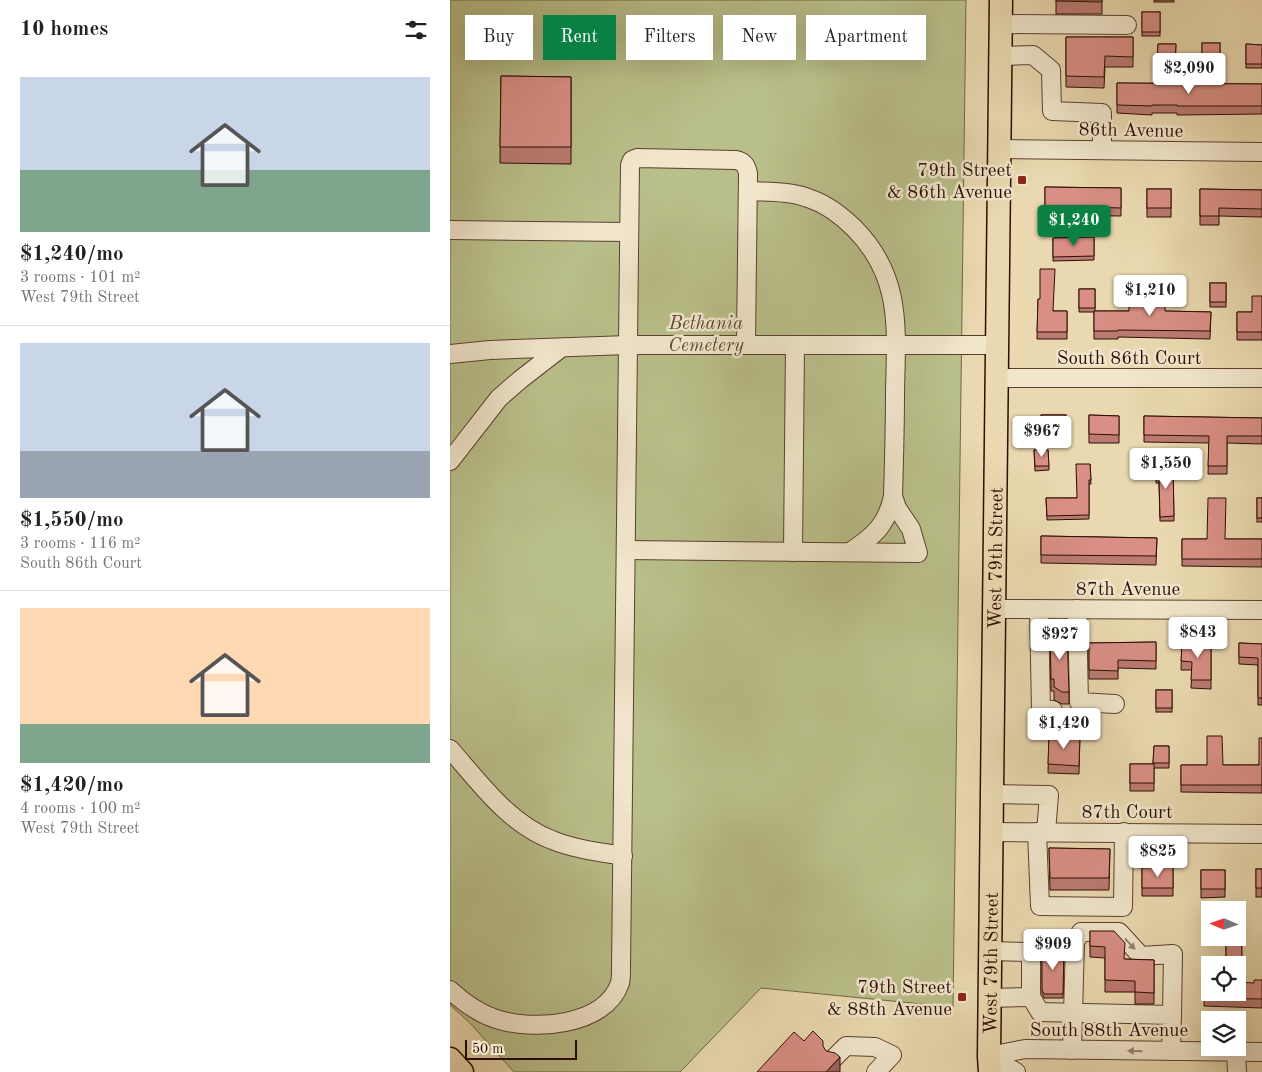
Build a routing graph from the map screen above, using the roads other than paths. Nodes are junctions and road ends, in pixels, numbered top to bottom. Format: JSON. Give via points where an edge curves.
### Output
{"nodes":[{"id":1,"x":1001,"y":0,"type":"edge"},
{"id":2,"x":1001,"y":24,"type":"junction"},
{"id":3,"x":1126,"y":25,"type":"dead end"},
{"id":4,"x":1000,"y":56,"type":"junction"},
{"id":5,"x":1000,"y":149,"type":"junction"},
{"id":6,"x":1102,"y":150,"type":"junction"},
{"id":7,"x":1262,"y":152,"type":"edge"},
{"id":8,"x":748,"y":191,"type":"junction"},
{"id":9,"x":450,"y":230,"type":"edge"},
{"id":10,"x":629,"y":232,"type":"junction"},
{"id":11,"x":628,"y":344,"type":"junction"},
{"id":12,"x":746,"y":344,"type":"junction"},
{"id":13,"x":795,"y":345,"type":"junction"},
{"id":14,"x":896,"y":345,"type":"junction"},
{"id":15,"x":997,"y":346,"type":"junction"},
{"id":16,"x":562,"y":348,"type":"junction"},
{"id":17,"x":450,"y":354,"type":"edge"},
{"id":18,"x":997,"y":378,"type":"junction"},
{"id":19,"x":1262,"y":378,"type":"edge"},
{"id":20,"x":450,"y":460,"type":"edge"},
{"id":21,"x":893,"y":496,"type":"junction"},
{"id":22,"x":626,"y":550,"type":"junction"},
{"id":23,"x":793,"y":552,"type":"junction"},
{"id":24,"x":850,"y":552,"type":"junction"},
{"id":25,"x":994,"y":609,"type":"junction"},
{"id":26,"x":1039,"y":609,"type":"junction"},
{"id":27,"x":1076,"y":609,"type":"junction"},
{"id":28,"x":1262,"y":610,"type":"edge"},
{"id":29,"x":1115,"y":704,"type":"dead end"},
{"id":30,"x":1053,"y":710,"type":"dead end"},
{"id":31,"x":450,"y":749,"type":"edge"},
{"id":32,"x":992,"y":794,"type":"junction"},
{"id":33,"x":991,"y":832,"type":"junction"},
{"id":34,"x":1042,"y":832,"type":"junction"},
{"id":35,"x":1124,"y":832,"type":"junction"},
{"id":36,"x":1262,"y":834,"type":"edge"},
{"id":37,"x":623,"y":856,"type":"junction"},
{"id":38,"x":1075,"y":942,"type":"junction"},
{"id":39,"x":990,"y":951,"type":"junction"},
{"id":40,"x":1031,"y":952,"type":"junction"},
{"id":41,"x":450,"y":990,"type":"edge"},
{"id":42,"x":1031,"y":997,"type":"junction"},
{"id":43,"x":989,"y":998,"type":"junction"},
{"id":44,"x":1073,"y":1013,"type":"junction"},
{"id":45,"x":1172,"y":1015,"type":"junction"},
{"id":46,"x":1072,"y":1050,"type":"junction"},
{"id":47,"x":1171,"y":1051,"type":"junction"},
{"id":48,"x":1201,"y":1051,"type":"edge"},
{"id":49,"x":1246,"y":1051,"type":"edge"},
{"id":50,"x":1262,"y":1052,"type":"edge"},
{"id":51,"x":1236,"y":1056,"type":"edge"},
{"id":52,"x":833,"y":1059,"type":"edge"},
{"id":53,"x":450,"y":1060,"type":"edge"},
{"id":54,"x":988,"y":1066,"type":"edge"},
{"id":55,"x":462,"y":1072,"type":"edge"},
{"id":56,"x":876,"y":1072,"type":"edge"},
{"id":57,"x":973,"y":1072,"type":"edge"},
{"id":58,"x":1016,"y":1072,"type":"edge"},
{"id":59,"x":1236,"y":1072,"type":"edge"}],
"edges":[{"from":1,"to":2,"type":"main road","name":"West 79th Street"},
{"from":2,"to":3,"type":"street"},
{"from":2,"to":4,"type":"main road","name":"West 79th Street"},
{"from":4,"to":5,"type":"main road","name":"West 79th Street"},
{"from":4,"to":6,"type":"street","via":[[1033,55],[1051,70],[1052,110],[1102,113]]},
{"from":5,"to":6,"type":"street","name":"86th Avenue"},
{"from":5,"to":15,"type":"main road","name":"West 79th Street"},
{"from":6,"to":7,"type":"street","name":"86th Avenue"},
{"from":8,"to":10,"type":"street","via":[[746,166],[736,160],[637,158],[630,165]]},
{"from":8,"to":12,"type":"street"},
{"from":8,"to":14,"type":"street","via":[[807,197],[828,206],[845,219],[868,243],[882,264],[890,286]]},
{"from":9,"to":10,"type":"street"},
{"from":10,"to":11,"type":"street"},
{"from":11,"to":12,"type":"street"},
{"from":11,"to":16,"type":"street"},
{"from":11,"to":22,"type":"street"},
{"from":12,"to":13,"type":"street"},
{"from":13,"to":14,"type":"street"},
{"from":13,"to":23,"type":"street"},
{"from":14,"to":15,"type":"street"},
{"from":14,"to":21,"type":"street"},
{"from":15,"to":18,"type":"main road","name":"West 79th Street"},
{"from":16,"to":17,"type":"street"},
{"from":16,"to":20,"type":"street","via":[[499,398]]},
{"from":18,"to":19,"type":"street","name":"South 86th Court"},
{"from":18,"to":25,"type":"main road","name":"West 79th Street"},
{"from":21,"to":24,"type":"street","via":[[890,510],[878,531]]},
{"from":21,"to":24,"type":"street","via":[[911,529],[918,553]]},
{"from":22,"to":23,"type":"street"},
{"from":22,"to":37,"type":"street"},
{"from":23,"to":24,"type":"street"},
{"from":25,"to":26,"type":"street","name":"87th Avenue"},
{"from":25,"to":32,"type":"main road","name":"West 79th Street"},
{"from":26,"to":27,"type":"street","name":"87th Avenue"},
{"from":26,"to":30,"type":"street","via":[[1041,710]]},
{"from":27,"to":28,"type":"street","name":"87th Avenue"},
{"from":27,"to":29,"type":"street","via":[[1078,702]]},
{"from":31,"to":37,"type":"street","via":[[506,810],[527,827],[551,840]]},
{"from":32,"to":33,"type":"main road","name":"West 79th Street"},
{"from":32,"to":34,"type":"street","via":[[1049,795]]},
{"from":33,"to":34,"type":"street","name":"87th Court"},
{"from":33,"to":39,"type":"main road","name":"West 79th Street"},
{"from":34,"to":35,"type":"street","name":"87th Court"},
{"from":34,"to":35,"type":"street","via":[[1040,906],[1123,907]]},
{"from":35,"to":36,"type":"street","name":"87th Court"},
{"from":37,"to":41,"type":"street","via":[[620,982],[604,1005],[571,1021],[516,1024],[478,1012]]},
{"from":38,"to":40,"type":"street","via":[[1047,942]]},
{"from":38,"to":44,"type":"street"},
{"from":38,"to":45,"type":"street","one_way":true,"via":[[1081,932],[1119,932],[1141,956],[1173,954]]},
{"from":39,"to":40,"type":"street"},
{"from":39,"to":43,"type":"main road","name":"West 79th Street"},
{"from":40,"to":42,"type":"street"},
{"from":42,"to":43,"type":"street"},
{"from":42,"to":44,"type":"street","via":[[1040,1012]]},
{"from":43,"to":54,"type":"main road","name":"West 79th Street"},
{"from":44,"to":45,"type":"street"},
{"from":44,"to":46,"type":"street"},
{"from":45,"to":47,"type":"street"},
{"from":47,"to":46,"type":"street","name":"South 88th Avenue","one_way":true},
{"from":46,"to":54,"type":"street","name":"South 88th Avenue","via":[[1025,1049]]},
{"from":47,"to":48,"type":"street","name":"South 88th Avenue"},
{"from":49,"to":50,"type":"street","name":"South 88th Avenue"},
{"from":51,"to":59,"type":"street"},
{"from":52,"to":56,"type":"street","via":[[846,1046],[875,1046],[892,1055]]},
{"from":53,"to":55,"type":"main road"},
{"from":54,"to":57,"type":"main road"},
{"from":54,"to":58,"type":"street"}]}
